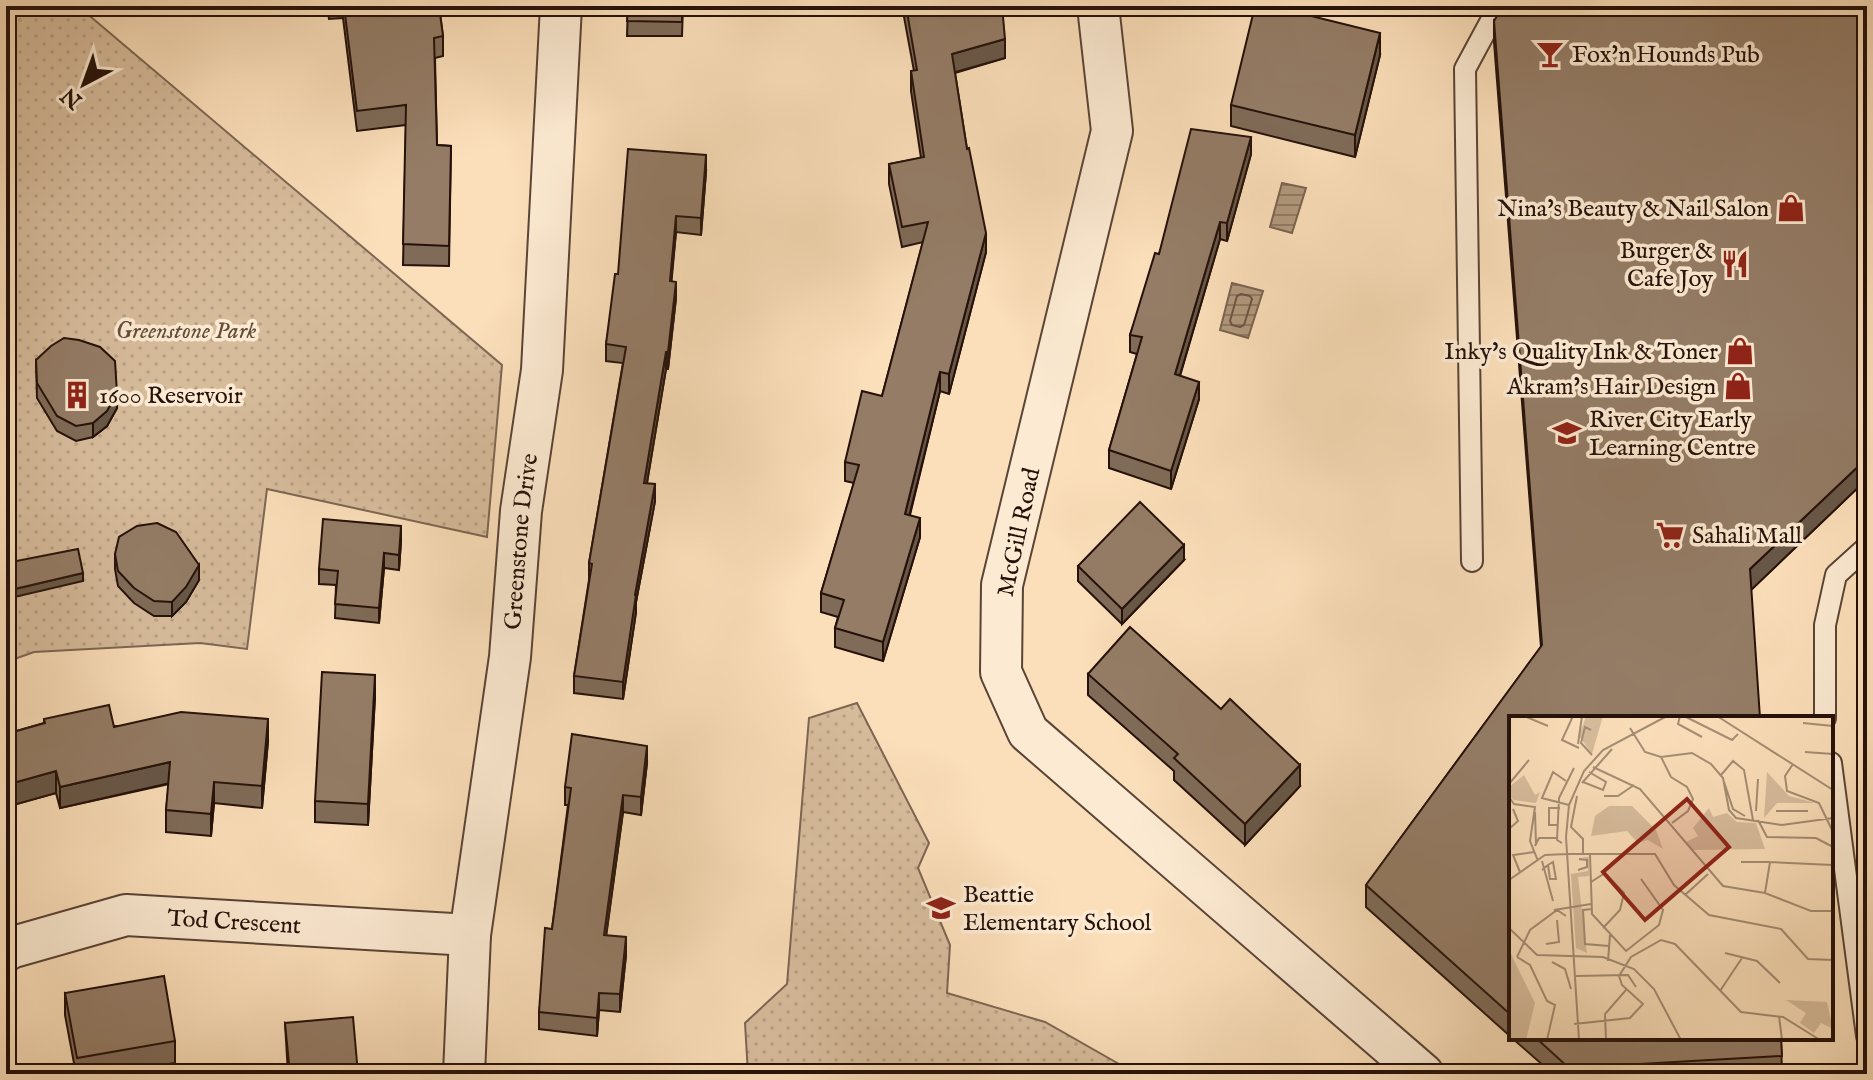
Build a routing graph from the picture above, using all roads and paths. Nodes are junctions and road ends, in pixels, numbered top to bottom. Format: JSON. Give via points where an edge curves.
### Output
{"nodes":[{"id":1,"x":561,"y":6,"type":"edge"},
{"id":2,"x":1098,"y":6,"type":"edge"},
{"id":3,"x":1499,"y":6,"type":"edge"},
{"id":4,"x":1867,"y":547,"type":"edge"},
{"id":5,"x":1472,"y":561,"type":"dead end"},
{"id":6,"x":1825,"y":716,"type":"edge"},
{"id":7,"x":1833,"y":778,"type":"edge"},
{"id":8,"x":470,"y":935,"type":"junction"},
{"id":9,"x":6,"y":951,"type":"edge"},
{"id":10,"x":1867,"y":1036,"type":"edge"},
{"id":11,"x":464,"y":1074,"type":"edge"},
{"id":12,"x":1423,"y":1074,"type":"edge"}],
"edges":[{"from":1,"to":8,"type":"street","name":"Greenstone Drive","via":[[542,370],[521,511],[510,657]]},
{"from":2,"to":12,"type":"street","name":"McGill Road","via":[[1112,131],[1002,585],[1001,672],[1028,732]]},
{"from":3,"to":5,"type":"lane","via":[[1465,69]]},
{"from":4,"to":6,"type":"lane","via":[[1836,575],[1825,625]]},
{"from":7,"to":10,"type":"lane"},
{"from":8,"to":9,"type":"street","name":"Tod Crescent","via":[[126,915]]},
{"from":8,"to":11,"type":"street","name":"Greenstone Drive"}]}
